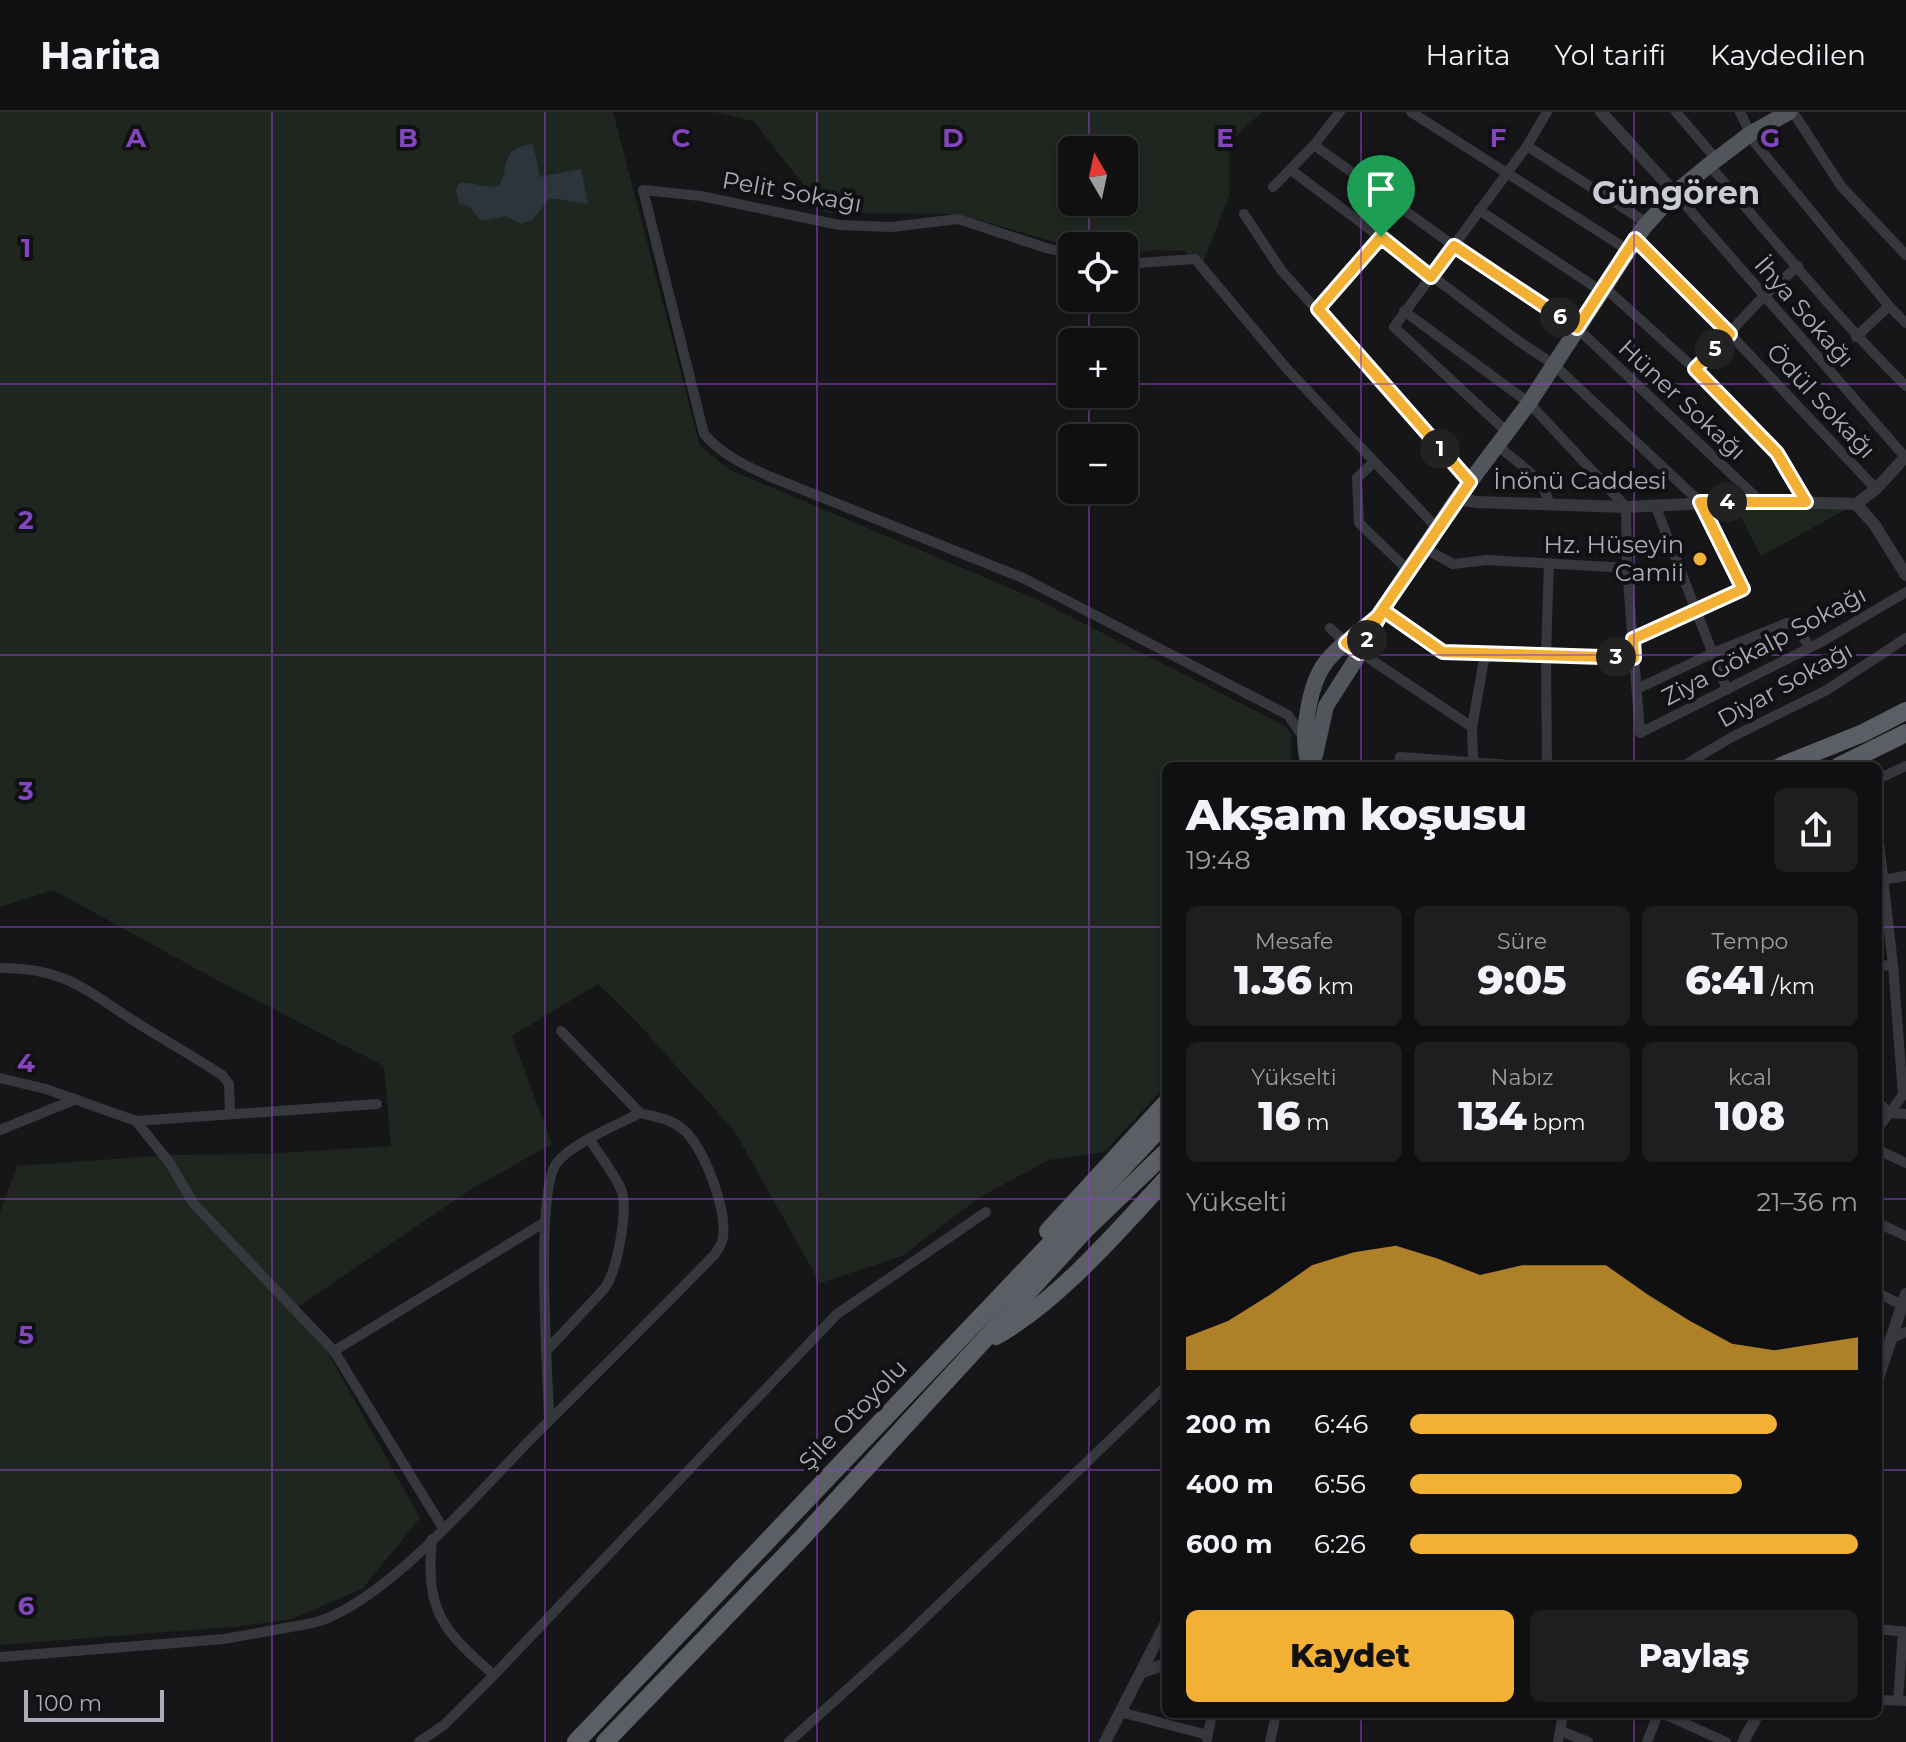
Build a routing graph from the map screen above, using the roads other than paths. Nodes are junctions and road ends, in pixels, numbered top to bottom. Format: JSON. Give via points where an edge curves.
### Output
{"nodes":[{"id":1,"x":1340,"y":112,"type":"edge"},
{"id":2,"x":1411,"y":112,"type":"edge"},
{"id":3,"x":1547,"y":112,"type":"edge"},
{"id":4,"x":1601,"y":112,"type":"edge"},
{"id":5,"x":1676,"y":112,"type":"edge"},
{"id":6,"x":1740,"y":112,"type":"edge"},
{"id":7,"x":1791,"y":112,"type":"edge"},
{"id":8,"x":1750,"y":134,"type":"junction"},
{"id":9,"x":1314,"y":145,"type":"junction"},
{"id":10,"x":1527,"y":146,"type":"junction"},
{"id":11,"x":1712,"y":162,"type":"junction"},
{"id":12,"x":1291,"y":170,"type":"junction"},
{"id":13,"x":1506,"y":173,"type":"junction"},
{"id":14,"x":1273,"y":187,"type":"dead end"},
{"id":15,"x":1675,"y":193,"type":"junction"},
{"id":16,"x":1479,"y":210,"type":"junction"},
{"id":17,"x":1244,"y":214,"type":"dead end"},
{"id":18,"x":1647,"y":223,"type":"junction"},
{"id":19,"x":1381,"y":237,"type":"junction"},
{"id":20,"x":1632,"y":244,"type":"junction"},
{"id":21,"x":1454,"y":246,"type":"junction"},
{"id":22,"x":1058,"y":251,"type":"edge"},
{"id":23,"x":1906,"y":255,"type":"edge"},
{"id":24,"x":1138,"y":263,"type":"edge"},
{"id":25,"x":1798,"y":266,"type":"junction"},
{"id":26,"x":1431,"y":277,"type":"junction"},
{"id":27,"x":1602,"y":289,"type":"junction"},
{"id":28,"x":1764,"y":296,"type":"junction"},
{"id":29,"x":1889,"y":306,"type":"junction"},
{"id":30,"x":1318,"y":309,"type":"junction"},
{"id":31,"x":1404,"y":311,"type":"junction"},
{"id":32,"x":1906,"y":323,"type":"edge"},
{"id":33,"x":1577,"y":328,"type":"junction"},
{"id":34,"x":1730,"y":334,"type":"junction"},
{"id":35,"x":1856,"y":337,"type":"junction"},
{"id":36,"x":1553,"y":364,"type":"junction"},
{"id":37,"x":1695,"y":369,"type":"junction"},
{"id":38,"x":1906,"y":386,"type":"edge"},
{"id":39,"x":1529,"y":403,"type":"junction"},
{"id":40,"x":1502,"y":439,"type":"junction"},
{"id":41,"x":1906,"y":457,"type":"edge"},
{"id":42,"x":1374,"y":462,"type":"junction"},
{"id":43,"x":1470,"y":482,"type":"junction"},
{"id":44,"x":1876,"y":489,"type":"junction"},
{"id":45,"x":1457,"y":499,"type":"junction"},
{"id":46,"x":1760,"y":501,"type":"junction"},
{"id":47,"x":1700,"y":502,"type":"junction"},
{"id":48,"x":1806,"y":502,"type":"junction"},
{"id":49,"x":1856,"y":504,"type":"junction"},
{"id":50,"x":1549,"y":505,"type":"junction"},
{"id":51,"x":1655,"y":505,"type":"junction"},
{"id":52,"x":1626,"y":507,"type":"junction"},
{"id":53,"x":1437,"y":528,"type":"junction"},
{"id":54,"x":1424,"y":548,"type":"junction"},
{"id":55,"x":1549,"y":563,"type":"junction"},
{"id":56,"x":1627,"y":568,"type":"junction"},
{"id":57,"x":1408,"y":570,"type":"junction"},
{"id":58,"x":1906,"y":575,"type":"edge"},
{"id":59,"x":1906,"y":592,"type":"edge"},
{"id":60,"x":1696,"y":611,"type":"junction"},
{"id":61,"x":1380,"y":613,"type":"junction"},
{"id":62,"x":1330,"y":628,"type":"dead end"},
{"id":63,"x":1906,"y":638,"type":"edge"},
{"id":64,"x":1633,"y":639,"type":"junction"},
{"id":65,"x":1353,"y":648,"type":"junction"},
{"id":66,"x":1809,"y":648,"type":"junction"},
{"id":67,"x":1713,"y":653,"type":"junction"},
{"id":68,"x":1485,"y":654,"type":"junction"},
{"id":69,"x":1546,"y":655,"type":"junction"},
{"id":70,"x":1634,"y":658,"type":"junction"},
{"id":71,"x":1637,"y":689,"type":"junction"},
{"id":72,"x":1727,"y":690,"type":"junction"},
{"id":73,"x":1906,"y":699,"type":"edge"},
{"id":74,"x":1310,"y":708,"type":"junction"},
{"id":75,"x":1906,"y":711,"type":"edge"},
{"id":76,"x":1288,"y":715,"type":"junction"},
{"id":77,"x":1472,"y":727,"type":"junction"},
{"id":78,"x":1863,"y":733,"type":"junction"},
{"id":79,"x":1906,"y":733,"type":"edge"},
{"id":80,"x":1304,"y":740,"type":"junction"},
{"id":81,"x":1906,"y":743,"type":"edge"},
{"id":82,"x":1867,"y":752,"type":"junction"},
{"id":83,"x":1308,"y":762,"type":"edge"},
{"id":84,"x":1312,"y":762,"type":"edge"},
{"id":85,"x":1399,"y":762,"type":"edge"},
{"id":86,"x":1473,"y":762,"type":"joint"},
{"id":87,"x":1547,"y":762,"type":"edge"},
{"id":88,"x":1690,"y":762,"type":"edge"},
{"id":89,"x":1791,"y":762,"type":"edge"},
{"id":90,"x":1847,"y":762,"type":"edge"},
{"id":91,"x":1906,"y":766,"type":"edge"},
{"id":92,"x":1882,"y":777,"type":"edge"},
{"id":93,"x":1906,"y":876,"type":"edge"},
{"id":94,"x":1882,"y":882,"type":"edge"},
{"id":95,"x":1883,"y":930,"type":"edge"},
{"id":96,"x":1893,"y":965,"type":"junction"},
{"id":97,"x":1882,"y":966,"type":"edge"},
{"id":98,"x":0,"y":968,"type":"edge"},
{"id":99,"x":561,"y":1031,"type":"dead end"},
{"id":100,"x":0,"y":1078,"type":"edge"},
{"id":101,"x":76,"y":1099,"type":"junction"},
{"id":102,"x":377,"y":1104,"type":"dead end"},
{"id":103,"x":1882,"y":1106,"type":"edge"},
{"id":104,"x":1162,"y":1107,"type":"edge"},
{"id":105,"x":230,"y":1113,"type":"junction"},
{"id":106,"x":640,"y":1113,"type":"junction"},
{"id":107,"x":1889,"y":1113,"type":"junction"},
{"id":108,"x":1906,"y":1114,"type":"edge"},
{"id":109,"x":136,"y":1121,"type":"junction"},
{"id":110,"x":1882,"y":1123,"type":"edge"},
{"id":111,"x":1162,"y":1126,"type":"edge"},
{"id":112,"x":0,"y":1130,"type":"edge"},
{"id":113,"x":590,"y":1140,"type":"junction"},
{"id":114,"x":1882,"y":1152,"type":"edge"},
{"id":115,"x":1162,"y":1156,"type":"edge"},
{"id":116,"x":1906,"y":1163,"type":"edge"},
{"id":117,"x":1162,"y":1183,"type":"edge"},
{"id":118,"x":986,"y":1212,"type":"dead end"},
{"id":119,"x":545,"y":1222,"type":"junction"},
{"id":120,"x":1882,"y":1225,"type":"edge"},
{"id":121,"x":1906,"y":1236,"type":"edge"},
{"id":122,"x":1882,"y":1294,"type":"edge"},
{"id":123,"x":1904,"y":1300,"type":"edge"},
{"id":124,"x":975,"y":1324,"type":"junction"},
{"id":125,"x":1906,"y":1332,"type":"edge"},
{"id":126,"x":1891,"y":1339,"type":"junction"},
{"id":127,"x":980,"y":1345,"type":"junction"},
{"id":128,"x":548,"y":1349,"type":"junction"},
{"id":129,"x":334,"y":1351,"type":"junction"},
{"id":130,"x":1882,"y":1364,"type":"edge"},
{"id":131,"x":1162,"y":1390,"type":"edge"},
{"id":132,"x":549,"y":1421,"type":"junction"},
{"id":133,"x":443,"y":1528,"type":"junction"},
{"id":134,"x":432,"y":1539,"type":"junction"},
{"id":135,"x":1882,"y":1629,"type":"edge"},
{"id":136,"x":1162,"y":1631,"type":"edge"},
{"id":137,"x":1904,"y":1632,"type":"edge"},
{"id":138,"x":0,"y":1657,"type":"edge"},
{"id":139,"x":1162,"y":1665,"type":"edge"},
{"id":140,"x":1142,"y":1672,"type":"junction"},
{"id":141,"x":494,"y":1675,"type":"junction"},
{"id":142,"x":1882,"y":1700,"type":"edge"},
{"id":143,"x":1902,"y":1701,"type":"edge"},
{"id":144,"x":1120,"y":1712,"type":"junction"},
{"id":145,"x":1211,"y":1718,"type":"edge"},
{"id":146,"x":1275,"y":1718,"type":"edge"},
{"id":147,"x":1659,"y":1718,"type":"edge"},
{"id":148,"x":1670,"y":1718,"type":"edge"},
{"id":149,"x":1756,"y":1718,"type":"edge"},
{"id":150,"x":1560,"y":1736,"type":"edge"},
{"id":151,"x":1207,"y":1739,"type":"edge"},
{"id":152,"x":419,"y":1742,"type":"edge"},
{"id":153,"x":576,"y":1742,"type":"edge"},
{"id":154,"x":605,"y":1742,"type":"edge"},
{"id":155,"x":789,"y":1742,"type":"edge"},
{"id":156,"x":1105,"y":1742,"type":"edge"},
{"id":157,"x":1270,"y":1742,"type":"edge"},
{"id":158,"x":1588,"y":1742,"type":"edge"},
{"id":159,"x":1647,"y":1742,"type":"edge"},
{"id":160,"x":1726,"y":1742,"type":"edge"},
{"id":161,"x":1743,"y":1742,"type":"edge"}],
"edges":[{"from":1,"to":9,"type":"street"},
{"from":2,"to":13,"type":"street","name":"Ödül Sokağı"},
{"from":3,"to":10,"type":"street"},
{"from":4,"to":15,"type":"street"},
{"from":5,"to":11,"type":"street"},
{"from":6,"to":8,"type":"street"},
{"from":7,"to":8,"type":"main road"},
{"from":7,"to":23,"type":"street","via":[[1841,186]]},
{"from":8,"to":11,"type":"main road"},
{"from":8,"to":29,"type":"street"},
{"from":9,"to":12,"type":"street"},
{"from":9,"to":21,"type":"street","name":"Hüner Sokağı"},
{"from":10,"to":13,"type":"street"},
{"from":10,"to":18,"type":"street"},
{"from":11,"to":15,"type":"main road"},
{"from":11,"to":25,"type":"street"},
{"from":12,"to":14,"type":"street"},
{"from":12,"to":19,"type":"street"},
{"from":13,"to":16,"type":"street"},
{"from":13,"to":20,"type":"street","name":"Ödül Sokağı"},
{"from":15,"to":18,"type":"main road"},
{"from":15,"to":28,"type":"street","name":"İhya Sokağı"},
{"from":16,"to":21,"type":"street"},
{"from":16,"to":27,"type":"street"},
{"from":17,"to":30,"type":"street","via":[[1281,270]]},
{"from":18,"to":20,"type":"main road"},
{"from":19,"to":26,"type":"street"},
{"from":19,"to":30,"type":"street"},
{"from":20,"to":27,"type":"main road"},
{"from":20,"to":34,"type":"street","name":"Ödül Sokağı"},
{"from":21,"to":26,"type":"street"},
{"from":21,"to":33,"type":"street","name":"Hüner Sokağı"},
{"from":22,"to":76,"type":"street","name":"Pelit Sokağı","via":[[958,219],[891,227],[839,225],[701,196],[643,190],[704,434],[711,442],[737,462],[771,477],[1023,578]]},
{"from":24,"to":42,"type":"street","via":[[1195,259]]},
{"from":25,"to":28,"type":"street"},
{"from":25,"to":35,"type":"street"},
{"from":26,"to":31,"type":"street"},
{"from":26,"to":36,"type":"street"},
{"from":27,"to":33,"type":"main road"},
{"from":27,"to":37,"type":"street"},
{"from":28,"to":34,"type":"street"},
{"from":28,"to":41,"type":"street","name":"İhya Sokağı"},
{"from":29,"to":32,"type":"street"},
{"from":29,"to":35,"type":"street"},
{"from":30,"to":43,"type":"street"},
{"from":31,"to":39,"type":"street"},
{"from":31,"to":40,"type":"street","via":[[1394,327]]},
{"from":33,"to":36,"type":"main road"},
{"from":33,"to":46,"type":"street","name":"Hüner Sokağı"},
{"from":34,"to":37,"type":"street"},
{"from":34,"to":44,"type":"street","name":"Ödül Sokağı"},
{"from":35,"to":38,"type":"street"},
{"from":36,"to":39,"type":"main road"},
{"from":36,"to":47,"type":"street"},
{"from":37,"to":48,"type":"street","via":[[1777,453]]},
{"from":39,"to":40,"type":"main road"},
{"from":39,"to":52,"type":"street"},
{"from":40,"to":43,"type":"main road"},
{"from":40,"to":50,"type":"street","via":[[1548,496]]},
{"from":41,"to":44,"type":"street"},
{"from":42,"to":53,"type":"street"},
{"from":42,"to":57,"type":"street","via":[[1357,478],[1359,523]]},
{"from":43,"to":45,"type":"main road"},
{"from":44,"to":49,"type":"street"},
{"from":45,"to":50,"type":"street","name":"İnönü Caddesi"},
{"from":45,"to":53,"type":"main road"},
{"from":46,"to":47,"type":"street","name":"İnönü Caddesi"},
{"from":46,"to":48,"type":"street","name":"İnönü Caddesi"},
{"from":47,"to":51,"type":"street","name":"İnönü Caddesi"},
{"from":47,"to":60,"type":"street","via":[[1743,589]]},
{"from":48,"to":49,"type":"street","name":"İnönü Caddesi"},
{"from":49,"to":58,"type":"street"},
{"from":50,"to":52,"type":"street","name":"İnönü Caddesi"},
{"from":51,"to":52,"type":"street","name":"İnönü Caddesi"},
{"from":51,"to":60,"type":"street"},
{"from":52,"to":56,"type":"street"},
{"from":53,"to":54,"type":"main road"},
{"from":54,"to":55,"type":"street","via":[[1453,564]]},
{"from":54,"to":57,"type":"main road"},
{"from":55,"to":56,"type":"street"},
{"from":55,"to":69,"type":"street"},
{"from":56,"to":64,"type":"street"},
{"from":57,"to":61,"type":"main road"},
{"from":59,"to":66,"type":"street","name":"Ziya Gökalp Sokağı"},
{"from":60,"to":64,"type":"street"},
{"from":60,"to":67,"type":"street"},
{"from":61,"to":65,"type":"main road"},
{"from":61,"to":68,"type":"street","via":[[1443,652]]},
{"from":62,"to":65,"type":"street"},
{"from":63,"to":88,"type":"street","name":"Diyar Sokağı","via":[[1827,690]]},
{"from":64,"to":70,"type":"street"},
{"from":65,"to":74,"type":"main road","via":[[1322,669]]},
{"from":65,"to":77,"type":"street"},
{"from":65,"to":84,"type":"main road","via":[[1326,706]]},
{"from":66,"to":67,"type":"street","via":[[1794,623]]},
{"from":66,"to":72,"type":"street","name":"Ziya Gökalp Sokağı"},
{"from":67,"to":71,"type":"street"},
{"from":67,"to":72,"type":"street"},
{"from":68,"to":69,"type":"street"},
{"from":68,"to":77,"type":"street"},
{"from":69,"to":70,"type":"street"},
{"from":69,"to":87,"type":"street"},
{"from":70,"to":71,"type":"street"},
{"from":71,"to":72,"type":"street","name":"Ziya Gökalp Sokağı","via":[[1640,733]]},
{"from":73,"to":78,"type":"highway"},
{"from":74,"to":76,"type":"street"},
{"from":74,"to":80,"type":"main road"},
{"from":75,"to":78,"type":"highway"},
{"from":76,"to":80,"type":"street"},
{"from":77,"to":86,"type":"street"},
{"from":78,"to":89,"type":"highway"},
{"from":79,"to":82,"type":"highway"},
{"from":80,"to":83,"type":"main road"},
{"from":81,"to":82,"type":"highway"},
{"from":82,"to":90,"type":"highway"},
{"from":85,"to":86,"type":"street","via":[[1400,757]]},
{"from":91,"to":92,"type":"street"},
{"from":93,"to":94,"type":"street"},
{"from":95,"to":96,"type":"street"},
{"from":96,"to":97,"type":"street"},
{"from":96,"to":107,"type":"street","via":[[1903,1095]]},
{"from":98,"to":105,"type":"street","via":[[54,973],[80,984],[222,1075],[229,1084]]},
{"from":99,"to":106,"type":"street"},
{"from":100,"to":101,"type":"street"},
{"from":101,"to":109,"type":"street"},
{"from":101,"to":112,"type":"street"},
{"from":102,"to":105,"type":"street"},
{"from":103,"to":107,"type":"street"},
{"from":104,"to":124,"type":"highway","via":[[1062,1214]]},
{"from":105,"to":109,"type":"street"},
{"from":106,"to":113,"type":"street"},
{"from":106,"to":132,"type":"street","via":[[670,1120],[687,1133],[714,1185],[724,1239]]},
{"from":107,"to":108,"type":"street"},
{"from":107,"to":110,"type":"street"},
{"from":109,"to":129,"type":"street","via":[[194,1204]]},
{"from":111,"to":124,"type":"highway","name":"Şile Otoyolu"},
{"from":113,"to":119,"type":"street","via":[[557,1163],[546,1195]]},
{"from":113,"to":128,"type":"street","via":[[623,1193],[615,1263],[604,1289]]},
{"from":114,"to":116,"type":"street"},
{"from":115,"to":127,"type":"highway","name":"Şile Otoyolu","via":[[1087,1228]]},
{"from":117,"to":127,"type":"highway","via":[[1021,1322]]},
{"from":118,"to":141,"type":"street","via":[[837,1314]]},
{"from":119,"to":128,"type":"street"},
{"from":119,"to":129,"type":"street"},
{"from":120,"to":121,"type":"street"},
{"from":122,"to":123,"type":"street"},
{"from":123,"to":126,"type":"street"},
{"from":124,"to":153,"type":"highway","name":"Şile Otoyolu"},
{"from":125,"to":126,"type":"street"},
{"from":126,"to":130,"type":"street"},
{"from":127,"to":154,"type":"highway","name":"Şile Otoyolu"},
{"from":128,"to":132,"type":"street"},
{"from":129,"to":133,"type":"street"},
{"from":131,"to":155,"type":"street"},
{"from":132,"to":133,"type":"street"},
{"from":133,"to":134,"type":"street"},
{"from":134,"to":138,"type":"street","via":[[381,1587],[327,1620],[224,1639]]},
{"from":134,"to":141,"type":"street","via":[[433,1601],[444,1626]]},
{"from":135,"to":137,"type":"street"},
{"from":136,"to":140,"type":"street"},
{"from":137,"to":143,"type":"street"},
{"from":139,"to":140,"type":"street"},
{"from":140,"to":144,"type":"street"},
{"from":141,"to":152,"type":"street"},
{"from":142,"to":143,"type":"street"},
{"from":144,"to":151,"type":"street"},
{"from":144,"to":156,"type":"street"},
{"from":145,"to":151,"type":"street"},
{"from":146,"to":157,"type":"street"},
{"from":147,"to":159,"type":"street"},
{"from":148,"to":160,"type":"street"},
{"from":149,"to":161,"type":"street"},
{"from":150,"to":158,"type":"street"}]}
